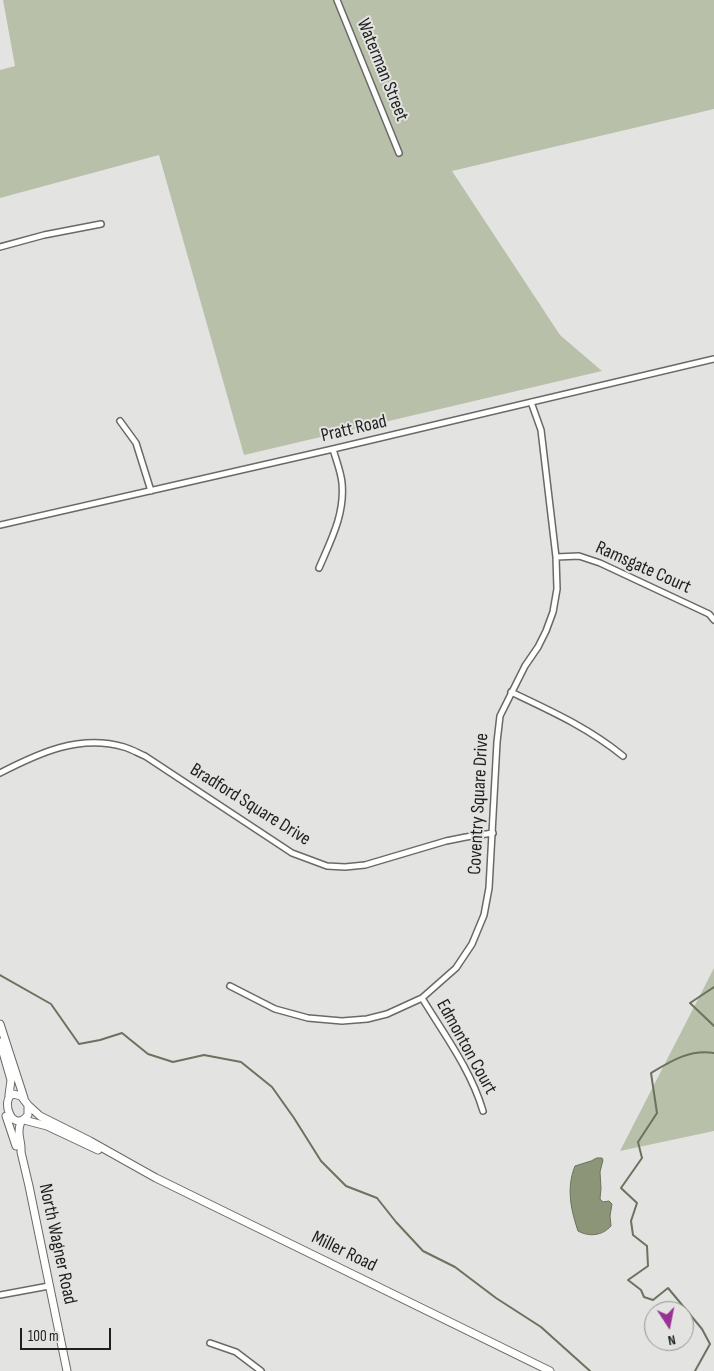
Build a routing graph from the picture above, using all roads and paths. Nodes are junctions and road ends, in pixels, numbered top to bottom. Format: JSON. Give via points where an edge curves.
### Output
{"nodes":[{"id":1,"x":337,"y":0,"type":"edge"},
{"id":2,"x":399,"y":152,"type":"dead end"},
{"id":3,"x":101,"y":224,"type":"dead end"},
{"id":4,"x":0,"y":247,"type":"edge"},
{"id":5,"x":714,"y":359,"type":"edge"},
{"id":6,"x":531,"y":402,"type":"junction"},
{"id":7,"x":120,"y":421,"type":"dead end"},
{"id":8,"x":334,"y":449,"type":"junction"},
{"id":9,"x":151,"y":491,"type":"junction"},
{"id":10,"x":0,"y":525,"type":"edge"},
{"id":11,"x":556,"y":557,"type":"junction"},
{"id":12,"x":320,"y":568,"type":"dead end"},
{"id":13,"x":714,"y":620,"type":"edge"},
{"id":14,"x":512,"y":692,"type":"junction"},
{"id":15,"x":623,"y":756,"type":"dead end"},
{"id":16,"x":0,"y":773,"type":"edge"},
{"id":17,"x":493,"y":833,"type":"junction"},
{"id":18,"x":230,"y":986,"type":"dead end"},
{"id":19,"x":422,"y":998,"type":"junction"},
{"id":20,"x":0,"y":1024,"type":"edge"},
{"id":21,"x":0,"y":1042,"type":"edge"},
{"id":22,"x":5,"y":1096,"type":"edge"},
{"id":23,"x":26,"y":1102,"type":"junction"},
{"id":24,"x":2,"y":1106,"type":"edge"},
{"id":25,"x":483,"y":1111,"type":"dead end"},
{"id":26,"x":6,"y":1115,"type":"junction"},
{"id":27,"x":22,"y":1120,"type":"junction"},
{"id":28,"x":21,"y":1152,"type":"junction"},
{"id":29,"x":124,"y":1161,"type":"junction"},
{"id":30,"x":49,"y":1286,"type":"junction"},
{"id":31,"x":0,"y":1295,"type":"edge"},
{"id":32,"x":210,"y":1343,"type":"dead end"},
{"id":33,"x":68,"y":1371,"type":"edge"},
{"id":34,"x":261,"y":1371,"type":"edge"},
{"id":35,"x":550,"y":1371,"type":"edge"}],
"edges":[{"from":1,"to":2,"type":"street","name":"Waterman Street"},
{"from":3,"to":4,"type":"street"},
{"from":5,"to":6,"type":"street","name":"Pratt Road"},
{"from":6,"to":8,"type":"street","name":"Pratt Road"},
{"from":6,"to":11,"type":"street","name":"Coventry Square Drive","via":[[540,430]]},
{"from":7,"to":9,"type":"street","via":[[136,443]]},
{"from":8,"to":9,"type":"street","name":"Pratt Road"},
{"from":8,"to":12,"type":"street","via":[[343,500]]},
{"from":9,"to":10,"type":"street","name":"Pratt Road"},
{"from":11,"to":13,"type":"street","name":"Ramsgate Court","via":[[579,556],[600,563],[708,614]]},
{"from":11,"to":14,"type":"street","name":"Coventry Square Drive","via":[[557,590],[553,612],[538,647]]},
{"from":14,"to":15,"type":"street","via":[[576,723]]},
{"from":14,"to":17,"type":"street","name":"Coventry Square Drive","via":[[500,716]]},
{"from":16,"to":17,"type":"street","name":"Bradford Square Drive","via":[[35,756],[78,743],[100,742],[124,747],[146,756],[292,853],[327,866],[365,865],[446,841]]},
{"from":17,"to":19,"type":"street","name":"Coventry Square Drive","via":[[484,915],[472,944],[456,968]]},
{"from":18,"to":19,"type":"street","name":"Coventry Square Drive","via":[[274,1009],[308,1018],[342,1021],[387,1014]]},
{"from":19,"to":25,"type":"street","name":"Edmonton Court","via":[[470,1078]]},
{"from":20,"to":23,"type":"main road"},
{"from":21,"to":22,"type":"main road","via":[[10,1080]]},
{"from":22,"to":23,"type":"main road","via":[[17,1095]]},
{"from":22,"to":24,"type":"main road"},
{"from":23,"to":27,"type":"main road","via":[[28,1115]]},
{"from":23,"to":29,"type":"main road","name":"Miller Road","via":[[40,1116]]},
{"from":24,"to":26,"type":"main road"},
{"from":26,"to":27,"type":"main road","via":[[13,1120]]},
{"from":26,"to":28,"type":"main road","name":"North Wagner Road"},
{"from":27,"to":28,"type":"main road","name":"North Wagner Road","via":[[18,1133]]},
{"from":27,"to":29,"type":"main road","name":"Miller Road","via":[[47,1126]]},
{"from":28,"to":30,"type":"main road","name":"North Wagner Road"},
{"from":29,"to":35,"type":"main road","name":"Miller Road"},
{"from":30,"to":31,"type":"street"},
{"from":30,"to":33,"type":"main road","name":"North Wagner Road"},
{"from":32,"to":34,"type":"street","via":[[236,1352]]}]}
